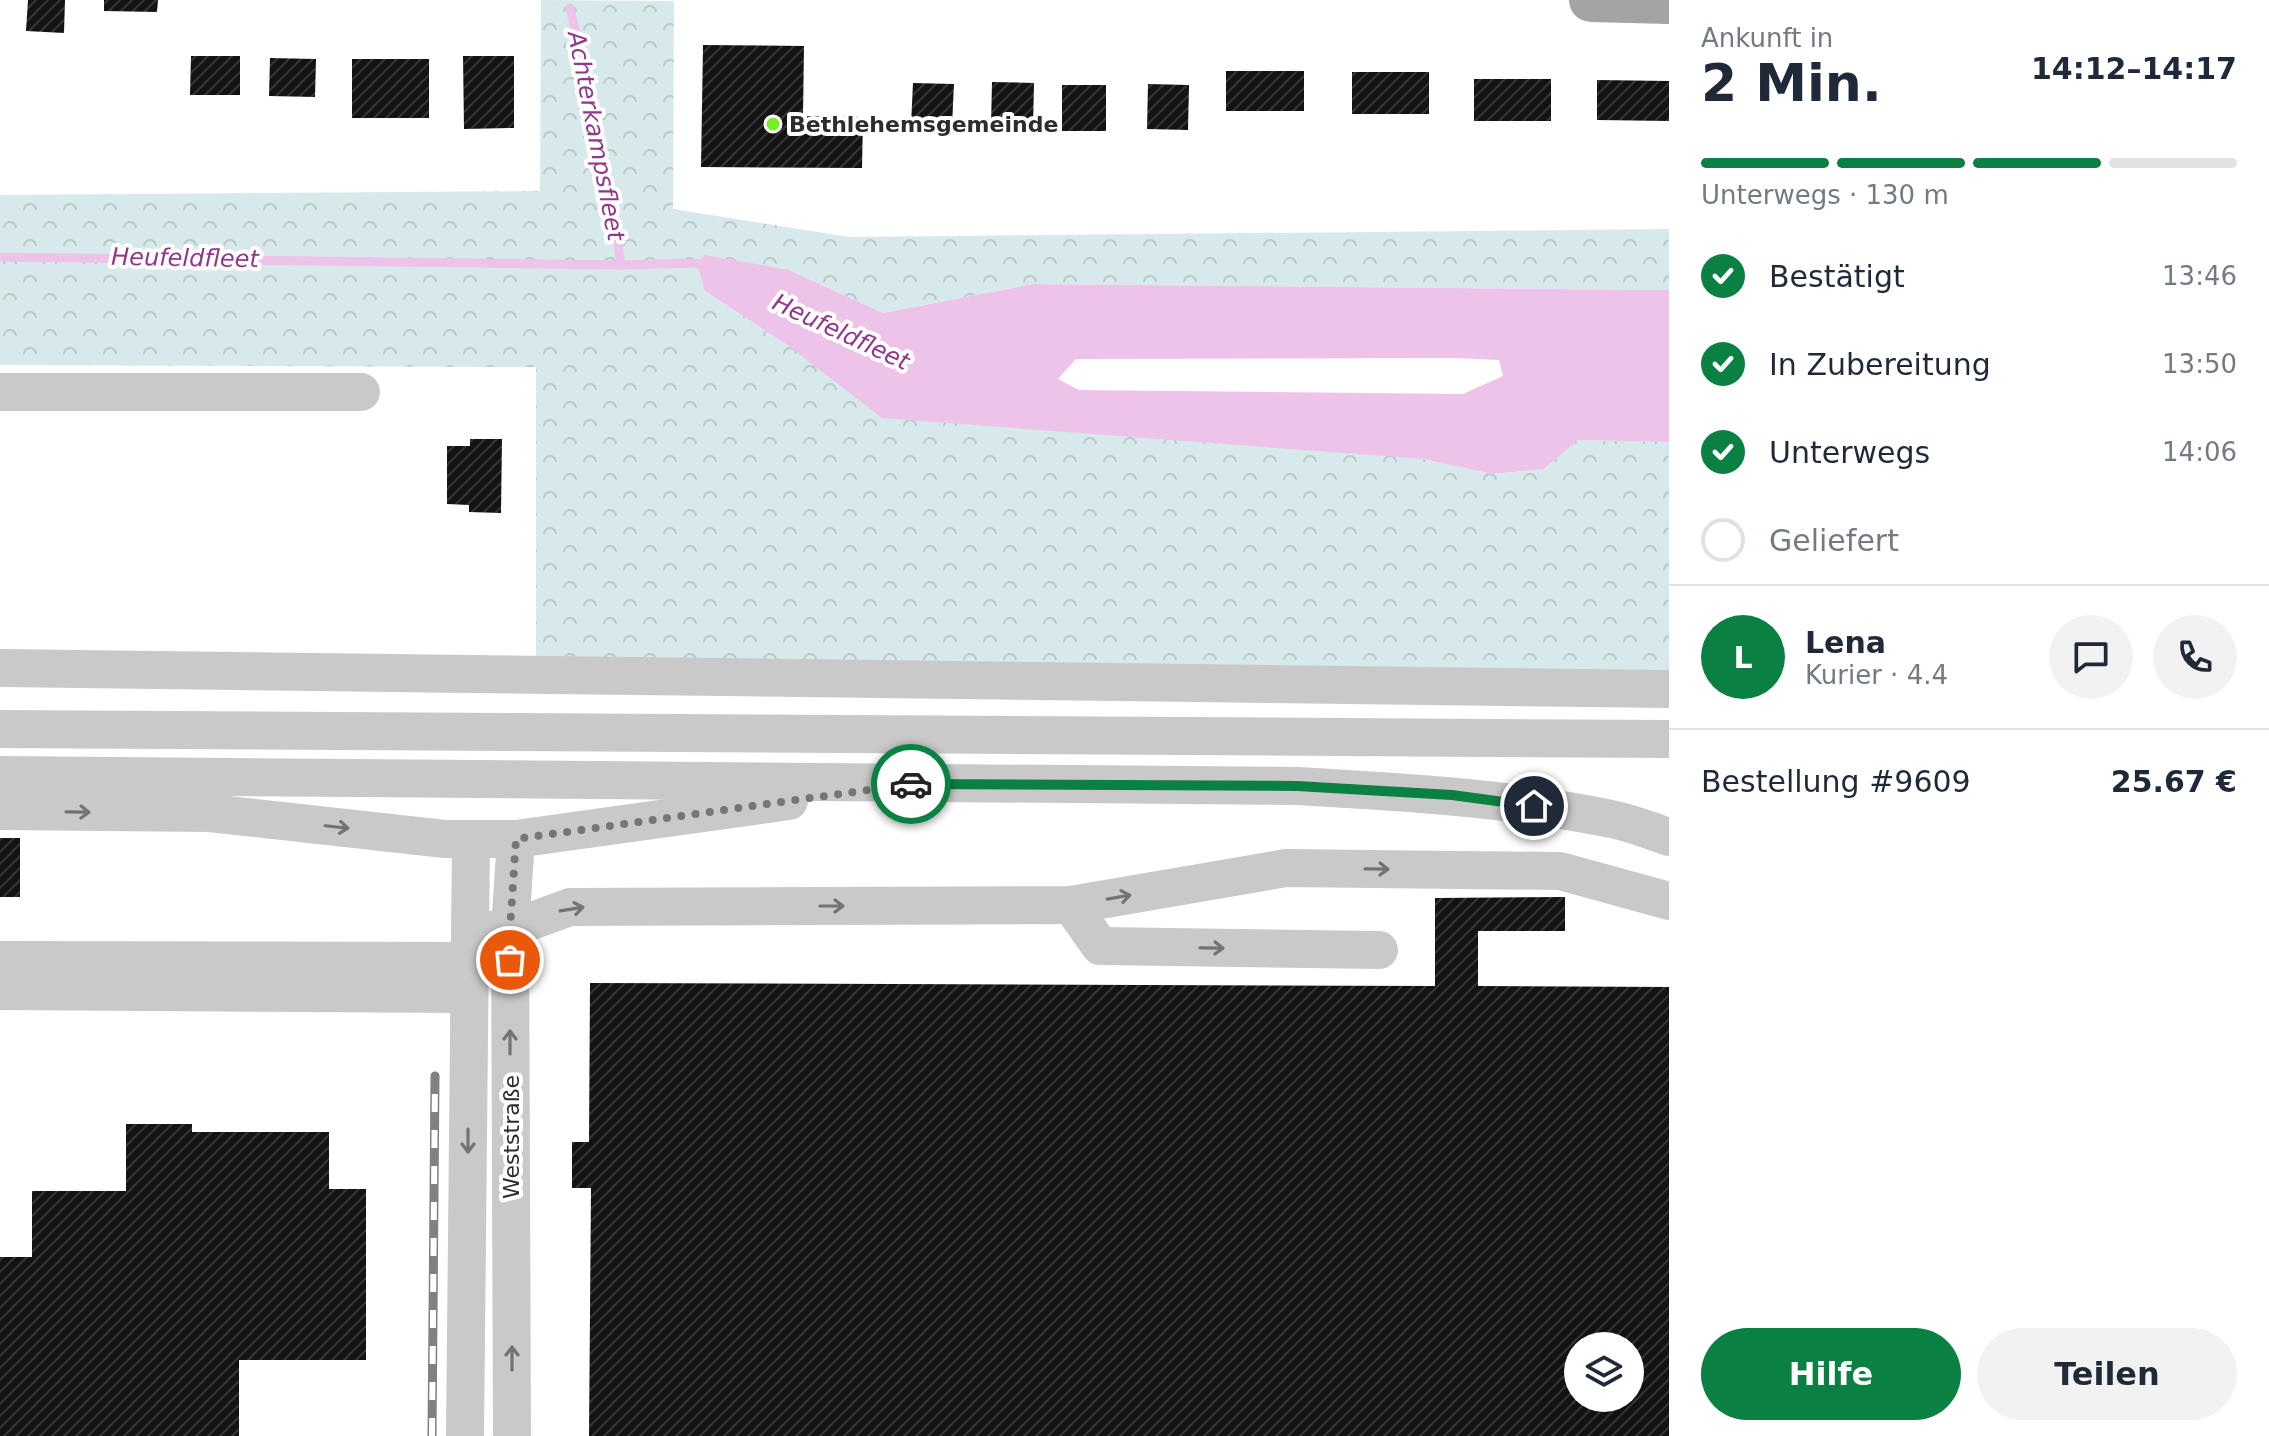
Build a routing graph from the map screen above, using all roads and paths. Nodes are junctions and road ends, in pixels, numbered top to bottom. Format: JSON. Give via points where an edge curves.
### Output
{"nodes":[{"id":1,"x":1591,"y":0,"type":"edge"},
{"id":2,"x":1669,"y":2,"type":"edge"},
{"id":3,"x":0,"y":392,"type":"edge"},
{"id":4,"x":361,"y":392,"type":"dead end"},
{"id":5,"x":0,"y":668,"type":"edge"},
{"id":6,"x":1669,"y":689,"type":"edge"},
{"id":7,"x":0,"y":729,"type":"edge"},
{"id":8,"x":1669,"y":739,"type":"edge"},
{"id":9,"x":0,"y":775,"type":"edge"},
{"id":10,"x":920,"y":783,"type":"junction"},
{"id":11,"x":0,"y":811,"type":"edge"},
{"id":12,"x":1669,"y":837,"type":"edge"},
{"id":13,"x":471,"y":839,"type":"junction"},
{"id":14,"x":516,"y":839,"type":"junction"},
{"id":15,"x":1669,"y":901,"type":"edge"},
{"id":16,"x":1071,"y":905,"type":"junction"},
{"id":17,"x":510,"y":929,"type":"junction"},
{"id":18,"x":1379,"y":950,"type":"dead end"},
{"id":19,"x":0,"y":960,"type":"edge"},
{"id":20,"x":469,"y":962,"type":"junction"},
{"id":21,"x":0,"y":991,"type":"edge"},
{"id":22,"x":465,"y":1436,"type":"edge"},
{"id":23,"x":512,"y":1436,"type":"edge"}],
"edges":[{"from":1,"to":2,"type":"main road"},
{"from":3,"to":4,"type":"lane"},
{"from":5,"to":6,"type":"lane"},
{"from":7,"to":8,"type":"lane"},
{"from":9,"to":10,"type":"lane"},
{"from":10,"to":12,"type":"lane","via":[[1297,786],[1452,795],[1618,821]]},
{"from":10,"to":14,"type":"lane"},
{"from":11,"to":13,"type":"lane","one_way":true,"via":[[210,813]]},
{"from":13,"to":14,"type":"lane"},
{"from":13,"to":20,"type":"lane","name":"Weststraße"},
{"from":14,"to":17,"type":"lane","name":"Weststraße"},
{"from":16,"to":15,"type":"lane","one_way":true,"via":[[1286,868],[1560,871]]},
{"from":17,"to":16,"type":"lane","one_way":true,"via":[[570,907]]},
{"from":16,"to":18,"type":"lane","one_way":true,"via":[[1082,946]]},
{"from":17,"to":20,"type":"lane"},
{"from":23,"to":17,"type":"lane","name":"Weststraße","one_way":true},
{"from":19,"to":20,"type":"lane"},
{"from":20,"to":21,"type":"lane"},
{"from":20,"to":22,"type":"lane","name":"Weststraße","one_way":true}]}
